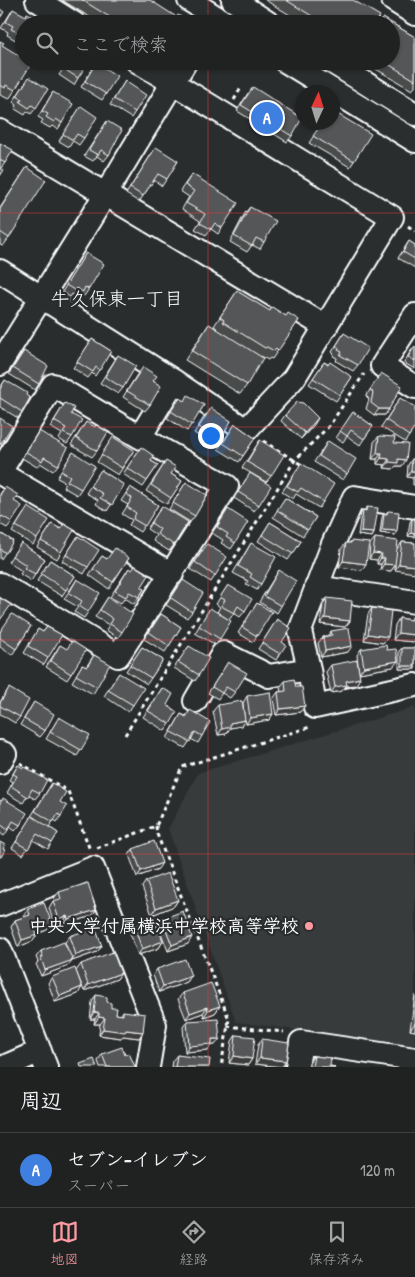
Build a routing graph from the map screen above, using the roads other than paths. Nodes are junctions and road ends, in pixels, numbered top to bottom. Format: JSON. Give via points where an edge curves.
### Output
{"nodes":[{"id":1,"x":37,"y":0,"type":"edge"},
{"id":2,"x":189,"y":0,"type":"edge"},
{"id":3,"x":233,"y":0,"type":"edge"},
{"id":4,"x":393,"y":0,"type":"edge"},
{"id":5,"x":415,"y":14,"type":"edge"},
{"id":6,"x":61,"y":15,"type":"edge"},
{"id":7,"x":216,"y":15,"type":"edge"},
{"id":8,"x":256,"y":15,"type":"edge"},
{"id":9,"x":151,"y":70,"type":"edge"},
{"id":10,"x":180,"y":70,"type":"edge"},
{"id":11,"x":300,"y":70,"type":"edge"},
{"id":12,"x":344,"y":70,"type":"edge"},
{"id":13,"x":172,"y":83,"type":"junction"},
{"id":14,"x":415,"y":114,"type":"edge"},
{"id":15,"x":0,"y":131,"type":"edge"},
{"id":16,"x":415,"y":140,"type":"edge"},
{"id":17,"x":105,"y":195,"type":"junction"},
{"id":18,"x":0,"y":272,"type":"edge"},
{"id":19,"x":41,"y":296,"type":"junction"},
{"id":20,"x":415,"y":315,"type":"edge"},
{"id":21,"x":326,"y":327,"type":"junction"},
{"id":22,"x":0,"y":364,"type":"edge"},
{"id":23,"x":174,"y":382,"type":"junction"},
{"id":24,"x":415,"y":387,"type":"edge"},
{"id":25,"x":140,"y":437,"type":"junction"},
{"id":26,"x":0,"y":472,"type":"edge"},
{"id":27,"x":415,"y":506,"type":"edge"},
{"id":28,"x":172,"y":574,"type":"junction"},
{"id":29,"x":0,"y":584,"type":"edge"},
{"id":30,"x":316,"y":587,"type":"junction"},
{"id":31,"x":415,"y":602,"type":"edge"},
{"id":32,"x":309,"y":669,"type":"junction"},
{"id":33,"x":415,"y":685,"type":"edge"},
{"id":34,"x":195,"y":701,"type":"dead end"},
{"id":35,"x":0,"y":905,"type":"edge"},
{"id":36,"x":0,"y":949,"type":"edge"},
{"id":37,"x":43,"y":1059,"type":"edge"},
{"id":38,"x":415,"y":1059,"type":"edge"},
{"id":39,"x":4,"y":1067,"type":"edge"},
{"id":40,"x":148,"y":1067,"type":"edge"},
{"id":41,"x":297,"y":1067,"type":"edge"}],
"edges":[{"from":1,"to":6,"type":"street"},
{"from":2,"to":7,"type":"street"},
{"from":3,"to":8,"type":"street"},
{"from":4,"to":5,"type":"street"},
{"from":9,"to":13,"type":"street"},
{"from":10,"to":13,"type":"street"},
{"from":11,"to":16,"type":"street"},
{"from":12,"to":14,"type":"street"},
{"from":13,"to":17,"type":"street"},
{"from":13,"to":21,"type":"street","via":[[392,217]]},
{"from":15,"to":17,"type":"street"},
{"from":17,"to":19,"type":"street"},
{"from":17,"to":21,"type":"street"},
{"from":18,"to":19,"type":"street"},
{"from":19,"to":22,"type":"street"},
{"from":19,"to":23,"type":"street"},
{"from":20,"to":24,"type":"street","via":[[382,366]]},
{"from":21,"to":23,"type":"street","via":[[294,378],[246,430]]},
{"from":23,"to":25,"type":"street"},
{"from":25,"to":26,"type":"street","via":[[53,385]]},
{"from":25,"to":28,"type":"street","via":[[227,486]]},
{"from":26,"to":28,"type":"street"},
{"from":27,"to":30,"type":"street","via":[[354,497]]},
{"from":28,"to":29,"type":"street","via":[[118,656]]},
{"from":30,"to":31,"type":"street"},
{"from":30,"to":32,"type":"street","via":[[300,631]]},
{"from":32,"to":33,"type":"street","via":[[314,707]]},
{"from":32,"to":34,"type":"street","via":[[269,676],[223,653]]},
{"from":35,"to":40,"type":"street","via":[[93,868],[155,1025]]},
{"from":36,"to":37,"type":"street"},
{"from":37,"to":39,"type":"street"},
{"from":38,"to":41,"type":"street","via":[[301,1042]]}]}
